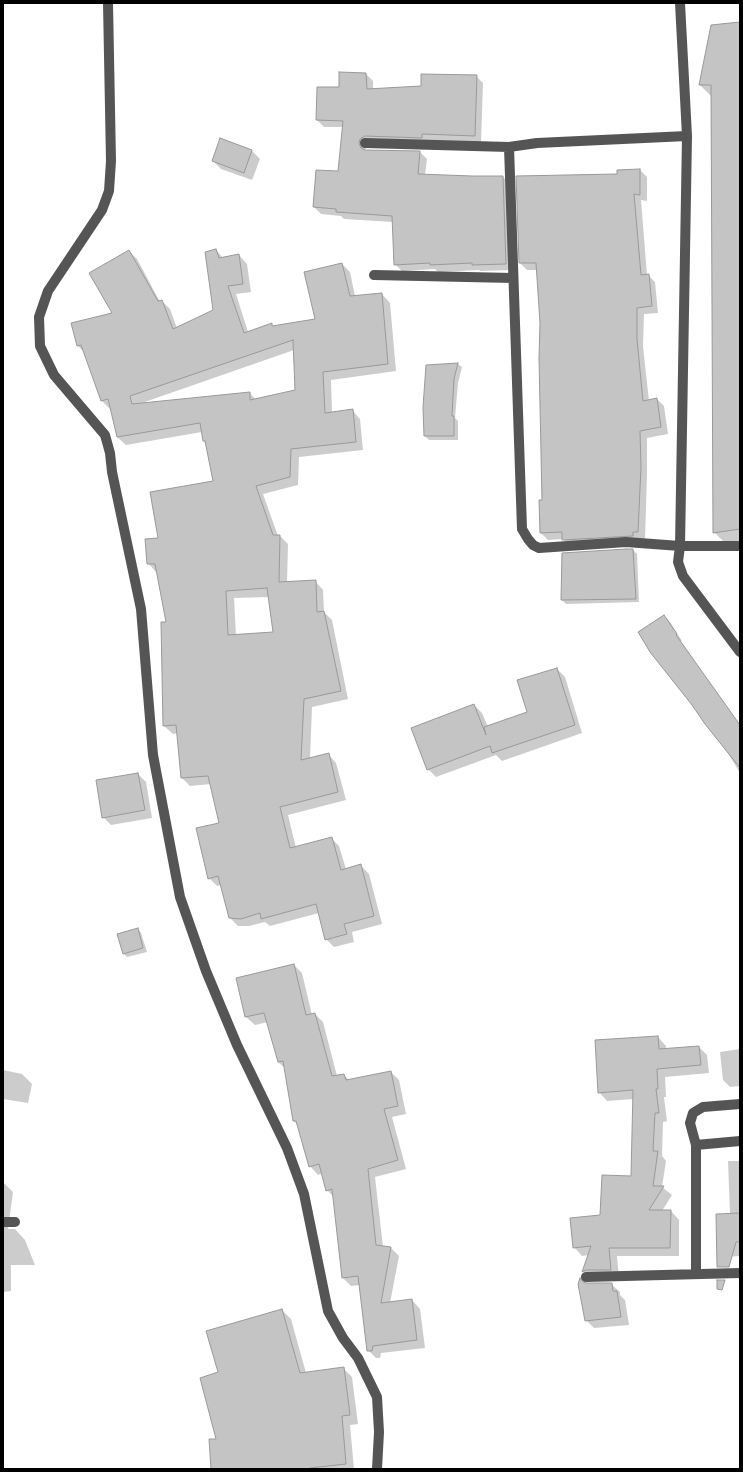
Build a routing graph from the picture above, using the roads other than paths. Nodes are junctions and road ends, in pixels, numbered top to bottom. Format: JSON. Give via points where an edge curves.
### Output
{"nodes":[{"id":1,"x":108,"y":3,"type":"edge"},
{"id":2,"x":680,"y":3,"type":"edge"},
{"id":3,"x":687,"y":136,"type":"junction"},
{"id":4,"x":365,"y":143,"type":"dead end"},
{"id":5,"x":509,"y":147,"type":"junction"},
{"id":6,"x":374,"y":275,"type":"dead end"},
{"id":7,"x":513,"y":278,"type":"junction"},
{"id":8,"x":680,"y":546,"type":"junction"},
{"id":9,"x":740,"y":546,"type":"edge"},
{"id":10,"x":740,"y":652,"type":"edge"},
{"id":11,"x":740,"y":1104,"type":"edge"},
{"id":12,"x":740,"y":1141,"type":"edge"},
{"id":13,"x":696,"y":1145,"type":"junction"},
{"id":14,"x":3,"y":1222,"type":"edge"},
{"id":15,"x":15,"y":1222,"type":"dead end"},
{"id":16,"x":740,"y":1273,"type":"edge"},
{"id":17,"x":696,"y":1274,"type":"junction"},
{"id":18,"x":586,"y":1277,"type":"dead end"},
{"id":19,"x":377,"y":1469,"type":"edge"}],
"edges":[{"from":1,"to":19,"type":"street","via":[[111,162],[109,191],[102,210],[48,291],[39,317],[40,346],[54,375],[105,435],[141,609],[153,755],[180,897],[212,986],[287,1148],[304,1194],[328,1311],[358,1358],[377,1397]]},
{"from":2,"to":3,"type":"street"},
{"from":3,"to":5,"type":"street","via":[[537,143]]},
{"from":3,"to":8,"type":"street"},
{"from":4,"to":5,"type":"street"},
{"from":5,"to":7,"type":"street"},
{"from":6,"to":7,"type":"street"},
{"from":7,"to":8,"type":"street","via":[[522,528],[528,540],[539,548],[626,542]]},
{"from":8,"to":9,"type":"street"},
{"from":8,"to":10,"type":"street","via":[[678,562],[683,576]]},
{"from":11,"to":13,"type":"street","via":[[703,1107],[693,1113],[690,1123]]},
{"from":12,"to":13,"type":"street"},
{"from":13,"to":17,"type":"street"},
{"from":14,"to":15,"type":"street"},
{"from":16,"to":17,"type":"street"},
{"from":17,"to":18,"type":"street"}]}
